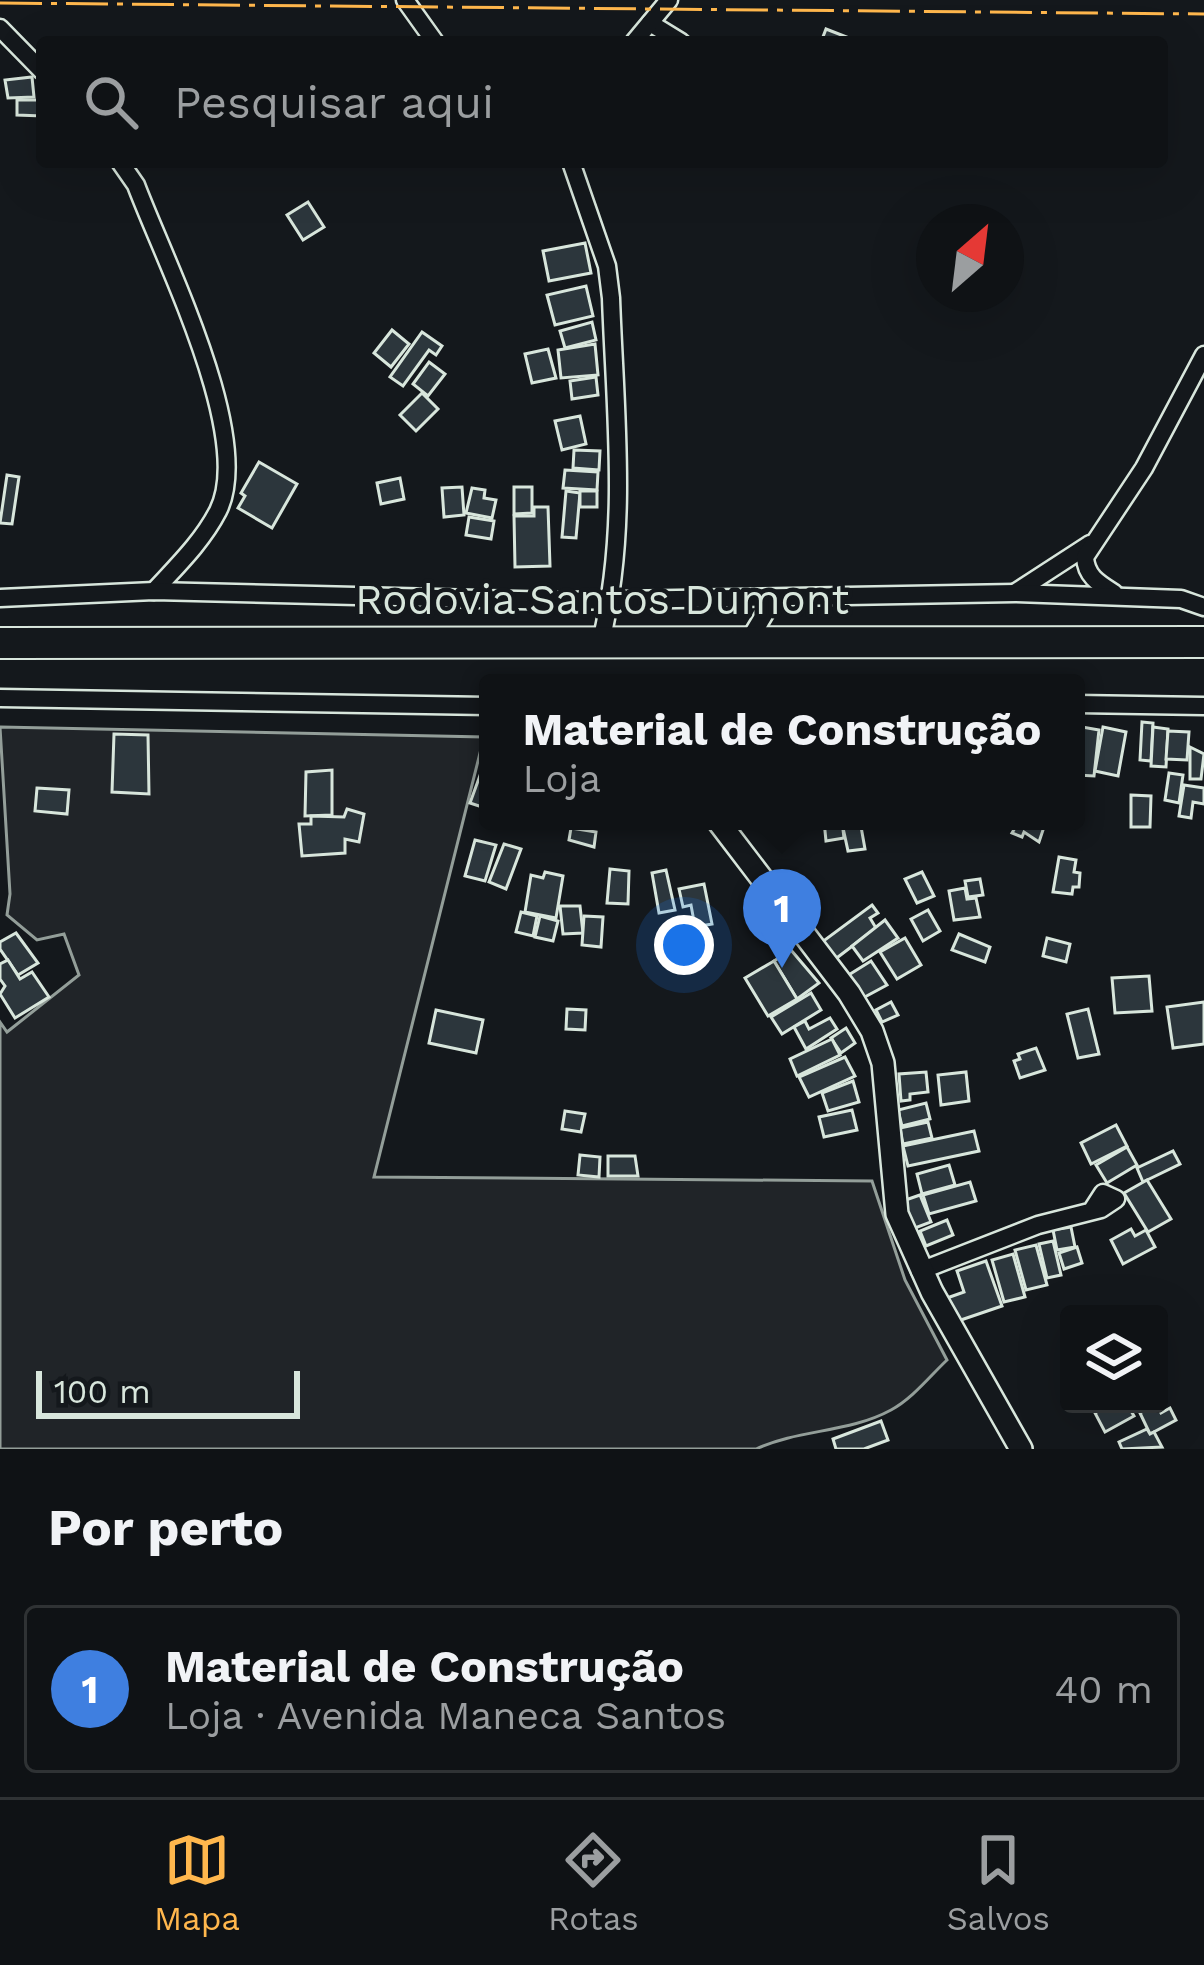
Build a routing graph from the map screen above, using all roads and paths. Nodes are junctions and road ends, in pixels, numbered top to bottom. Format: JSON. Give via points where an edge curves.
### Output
{"nodes":[{"id":1,"x":405,"y":0,"type":"edge"},
{"id":2,"x":669,"y":0,"type":"edge"},
{"id":3,"x":650,"y":23,"type":"junction"},
{"id":4,"x":0,"y":28,"type":"edge"},
{"id":5,"x":431,"y":36,"type":"edge"},
{"id":6,"x":639,"y":36,"type":"edge"},
{"id":7,"x":671,"y":36,"type":"edge"},
{"id":8,"x":36,"y":64,"type":"edge"},
{"id":9,"x":124,"y":168,"type":"edge"},
{"id":10,"x":573,"y":168,"type":"edge"},
{"id":11,"x":1204,"y":355,"type":"edge"},
{"id":12,"x":1091,"y":544,"type":"junction"},
{"id":13,"x":154,"y":591,"type":"junction"},
{"id":14,"x":1015,"y":592,"type":"junction"},
{"id":15,"x":1114,"y":594,"type":"junction"},
{"id":16,"x":0,"y":598,"type":"edge"},
{"id":17,"x":611,"y":599,"type":"junction"},
{"id":18,"x":773,"y":600,"type":"junction"},
{"id":19,"x":1204,"y":603,"type":"edge"},
{"id":20,"x":601,"y":640,"type":"junction"},
{"id":21,"x":749,"y":640,"type":"junction"},
{"id":22,"x":1204,"y":642,"type":"edge"},
{"id":23,"x":0,"y":643,"type":"edge"},
{"id":24,"x":0,"y":698,"type":"edge"},
{"id":25,"x":1204,"y":702,"type":"edge"},
{"id":26,"x":1085,"y":704,"type":"edge"},
{"id":27,"x":479,"y":706,"type":"edge"},
{"id":28,"x":725,"y":830,"type":"edge"},
{"id":29,"x":1092,"y":1210,"type":"dead end"},
{"id":30,"x":920,"y":1270,"type":"junction"},
{"id":31,"x":1022,"y":1449,"type":"edge"}],
"edges":[{"from":1,"to":5,"type":"street"},
{"from":2,"to":3,"type":"street"},
{"from":3,"to":6,"type":"street"},
{"from":3,"to":7,"type":"street"},
{"from":4,"to":8,"type":"street"},
{"from":9,"to":13,"type":"street","via":[[213,382],[226,436],[220,508]]},
{"from":10,"to":17,"type":"street","via":[[611,298],[619,493]]},
{"from":11,"to":12,"type":"street","via":[[1144,468]]},
{"from":12,"to":14,"type":"street"},
{"from":12,"to":15,"type":"street","via":[[1086,568]]},
{"from":13,"to":16,"type":"street"},
{"from":13,"to":17,"type":"street"},
{"from":14,"to":15,"type":"street"},
{"from":14,"to":18,"type":"street"},
{"from":15,"to":19,"type":"street"},
{"from":17,"to":18,"type":"street"},
{"from":17,"to":20,"type":"street"},
{"from":18,"to":21,"type":"street"},
{"from":20,"to":21,"type":"highway","name":"Rodovia Santos Dumont"},
{"from":20,"to":23,"type":"highway","name":"Rodovia Santos Dumont"},
{"from":21,"to":22,"type":"highway","name":"Rodovia Santos Dumont"},
{"from":24,"to":27,"type":"street"},
{"from":25,"to":26,"type":"street"},
{"from":28,"to":30,"type":"street","via":[[872,1031],[883,1063],[897,1214]]},
{"from":29,"to":30,"type":"street"},
{"from":30,"to":31,"type":"street"}]}
